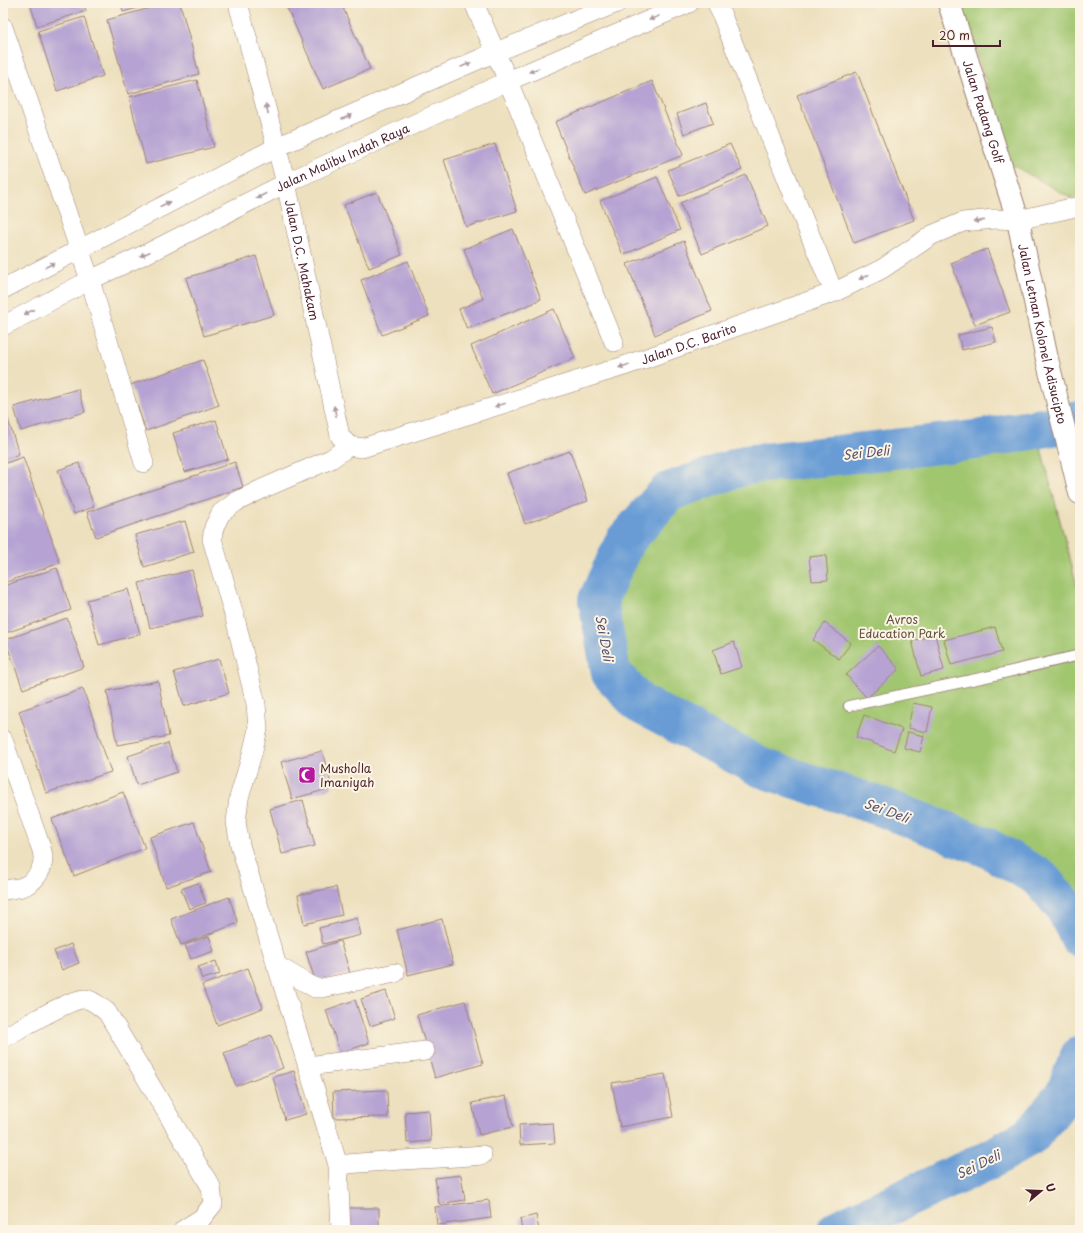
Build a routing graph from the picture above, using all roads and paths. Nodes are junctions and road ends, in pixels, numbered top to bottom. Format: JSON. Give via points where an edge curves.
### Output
{"nodes":[{"id":1,"x":238,"y":3,"type":"edge"},
{"id":2,"x":474,"y":3,"type":"edge"},
{"id":3,"x":617,"y":3,"type":"edge"},
{"id":4,"x":689,"y":3,"type":"edge"},
{"id":5,"x":717,"y":3,"type":"edge"},
{"id":6,"x":949,"y":3,"type":"edge"},
{"id":7,"x":3,"y":27,"type":"edge"},
{"id":8,"x":496,"y":52,"type":"junction"},
{"id":9,"x":508,"y":81,"type":"junction"},
{"id":10,"x":277,"y":147,"type":"junction"},
{"id":11,"x":286,"y":183,"type":"junction"},
{"id":12,"x":1080,"y":206,"type":"edge"},
{"id":13,"x":1018,"y":220,"type":"junction"},
{"id":14,"x":79,"y":249,"type":"junction"},
{"id":15,"x":90,"y":280,"type":"junction"},
{"id":16,"x":829,"y":281,"type":"dead end"},
{"id":17,"x":3,"y":289,"type":"edge"},
{"id":18,"x":3,"y":326,"type":"edge"},
{"id":19,"x":614,"y":342,"type":"dead end"},
{"id":20,"x":349,"y":446,"type":"junction"},
{"id":21,"x":144,"y":463,"type":"dead end"},
{"id":22,"x":1080,"y":494,"type":"edge"},
{"id":23,"x":1080,"y":656,"type":"edge"},
{"id":24,"x":849,"y":706,"type":"dead end"},
{"id":25,"x":3,"y":740,"type":"edge"},
{"id":26,"x":3,"y":890,"type":"edge"},
{"id":27,"x":276,"y":965,"type":"junction"},
{"id":28,"x":395,"y":973,"type":"dead end"},
{"id":29,"x":3,"y":1038,"type":"edge"},
{"id":30,"x":424,"y":1051,"type":"dead end"},
{"id":31,"x":308,"y":1066,"type":"junction"},
{"id":32,"x":482,"y":1155,"type":"dead end"},
{"id":33,"x":338,"y":1165,"type":"junction"},
{"id":34,"x":183,"y":1230,"type":"edge"},
{"id":35,"x":342,"y":1230,"type":"edge"}],
"edges":[{"from":10,"to":1,"type":"street","name":"Jalan D.C. Mahakam","one_way":true},
{"from":2,"to":8,"type":"street"},
{"from":3,"to":8,"type":"street"},
{"from":4,"to":9,"type":"street","name":"Jalan Malibu Indah Raya","one_way":true},
{"from":5,"to":16,"type":"street"},
{"from":6,"to":13,"type":"main road","name":"Jalan Padang Golf"},
{"from":7,"to":14,"type":"street"},
{"from":8,"to":9,"type":"street"},
{"from":10,"to":8,"type":"street","one_way":true},
{"from":9,"to":11,"type":"street","name":"Jalan Malibu Indah Raya"},
{"from":9,"to":19,"type":"street"},
{"from":10,"to":11,"type":"street","name":"Jalan D.C. Mahakam"},
{"from":14,"to":10,"type":"street","one_way":true},
{"from":11,"to":15,"type":"street","name":"Jalan Malibu Indah Raya","one_way":true},
{"from":20,"to":11,"type":"street","name":"Jalan D.C. Mahakam","one_way":true,"via":[[340,436]]},
{"from":12,"to":13,"type":"street","name":"Jalan D.C. Barito"},
{"from":13,"to":20,"type":"street","name":"Jalan D.C. Barito","one_way":true,"via":[[962,222],[932,235],[882,268],[834,292],[624,366],[362,448]]},
{"from":13,"to":22,"type":"main road","name":"Jalan Letnan Kolonel Adisucipto","via":[[1047,359]]},
{"from":14,"to":15,"type":"street"},
{"from":17,"to":14,"type":"street","one_way":true},
{"from":15,"to":18,"type":"street","name":"Jalan Malibu Indah Raya","one_way":true},
{"from":15,"to":21,"type":"street"},
{"from":20,"to":27,"type":"street","via":[[332,459],[236,502],[221,513],[214,527],[212,540],[235,618],[256,704],[258,729],[239,798],[236,822],[240,845]]},
{"from":23,"to":24,"type":"lane"},
{"from":25,"to":26,"type":"street","via":[[43,857],[36,878],[29,884],[21,888]]},
{"from":27,"to":28,"type":"street","via":[[315,988]]},
{"from":27,"to":31,"type":"street"},
{"from":29,"to":34,"type":"street","via":[[72,1001],[85,999],[97,1003],[107,1012],[211,1188],[212,1204],[202,1218]]},
{"from":30,"to":31,"type":"street"},
{"from":31,"to":33,"type":"street"},
{"from":32,"to":33,"type":"street"},
{"from":33,"to":35,"type":"street"}]}
